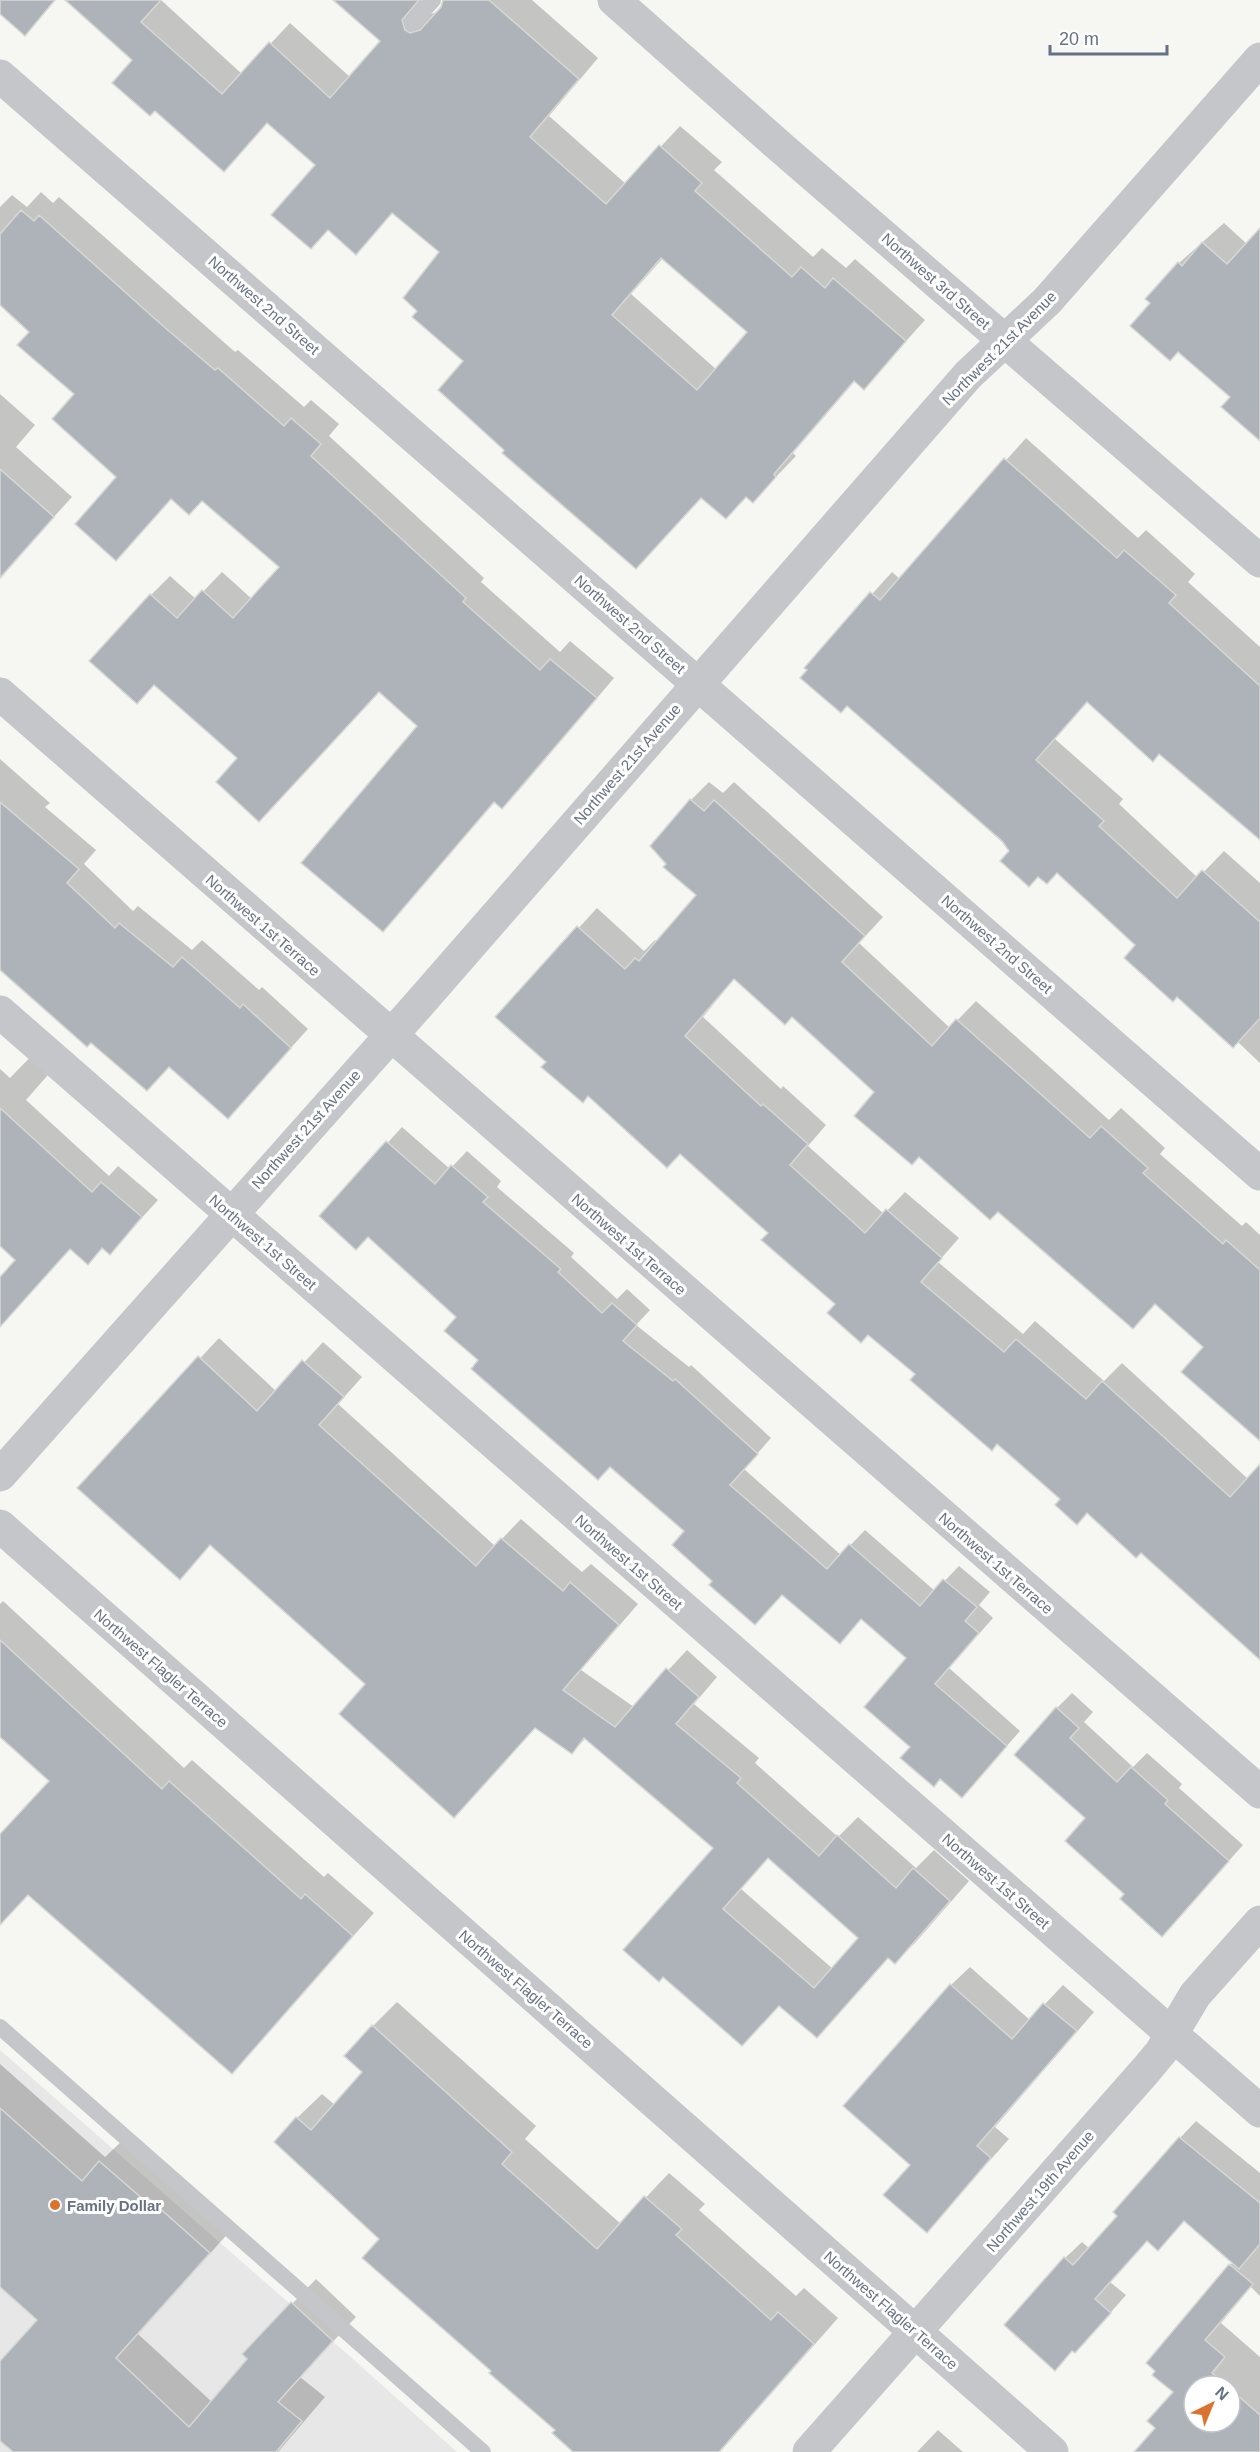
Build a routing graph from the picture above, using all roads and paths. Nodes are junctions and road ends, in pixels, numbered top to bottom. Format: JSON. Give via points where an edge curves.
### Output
{"nodes":[{"id":1,"x":433,"y":0,"type":"edge"},
{"id":2,"x":614,"y":0,"type":"edge"},
{"id":3,"x":412,"y":23,"type":"dead end"},
{"id":4,"x":1260,"y":59,"type":"edge"},
{"id":5,"x":0,"y":76,"type":"edge"},
{"id":6,"x":1006,"y":340,"type":"junction"},
{"id":7,"x":1260,"y":561,"type":"edge"},
{"id":8,"x":698,"y":683,"type":"junction"},
{"id":9,"x":0,"y":694,"type":"edge"},
{"id":10,"x":0,"y":1012,"type":"edge"},
{"id":11,"x":390,"y":1036,"type":"junction"},
{"id":12,"x":1260,"y":1173,"type":"edge"},
{"id":13,"x":230,"y":1213,"type":"junction"},
{"id":14,"x":0,"y":1475,"type":"edge"},
{"id":15,"x":0,"y":1526,"type":"edge"},
{"id":16,"x":1260,"y":1792,"type":"edge"},
{"id":17,"x":1260,"y":1922,"type":"edge"},
{"id":18,"x":0,"y":2027,"type":"edge"},
{"id":19,"x":1171,"y":2034,"type":"junction"},
{"id":20,"x":1260,"y":2110,"type":"edge"},
{"id":21,"x":915,"y":2332,"type":"junction"},
{"id":22,"x":483,"y":2452,"type":"edge"},
{"id":23,"x":809,"y":2452,"type":"edge"},
{"id":24,"x":1052,"y":2452,"type":"edge"}],
"edges":[{"from":1,"to":3,"type":"lane"},
{"from":2,"to":6,"type":"street","name":"Northwest 3rd Street"},
{"from":4,"to":6,"type":"street","name":"Northwest 21st Avenue","via":[[1047,301]]},
{"from":5,"to":8,"type":"street","name":"Northwest 2nd Street"},
{"from":6,"to":7,"type":"street","name":"Northwest 3rd Street"},
{"from":6,"to":8,"type":"street","name":"Northwest 21st Avenue","via":[[969,375]]},
{"from":8,"to":11,"type":"street","name":"Northwest 21st Avenue"},
{"from":8,"to":12,"type":"street","name":"Northwest 2nd Street"},
{"from":9,"to":11,"type":"street","name":"Northwest 1st Terrace"},
{"from":10,"to":13,"type":"street","name":"Northwest 1st Street"},
{"from":11,"to":13,"type":"street","name":"Northwest 21st Avenue"},
{"from":11,"to":16,"type":"street","name":"Northwest 1st Terrace"},
{"from":13,"to":14,"type":"street","name":"Northwest 21st Avenue"},
{"from":13,"to":19,"type":"street","name":"Northwest 1st Street"},
{"from":15,"to":21,"type":"street","name":"Northwest Flagler Terrace"},
{"from":17,"to":19,"type":"street","name":"Northwest 19th Avenue","via":[[1195,1995]]},
{"from":18,"to":22,"type":"lane"},
{"from":19,"to":20,"type":"street","name":"Northwest 1st Street"},
{"from":19,"to":21,"type":"street","name":"Northwest 19th Avenue","via":[[1146,2070]]},
{"from":21,"to":23,"type":"street","name":"Northwest 19th Avenue"},
{"from":21,"to":24,"type":"street","name":"Northwest Flagler Terrace"}]}
